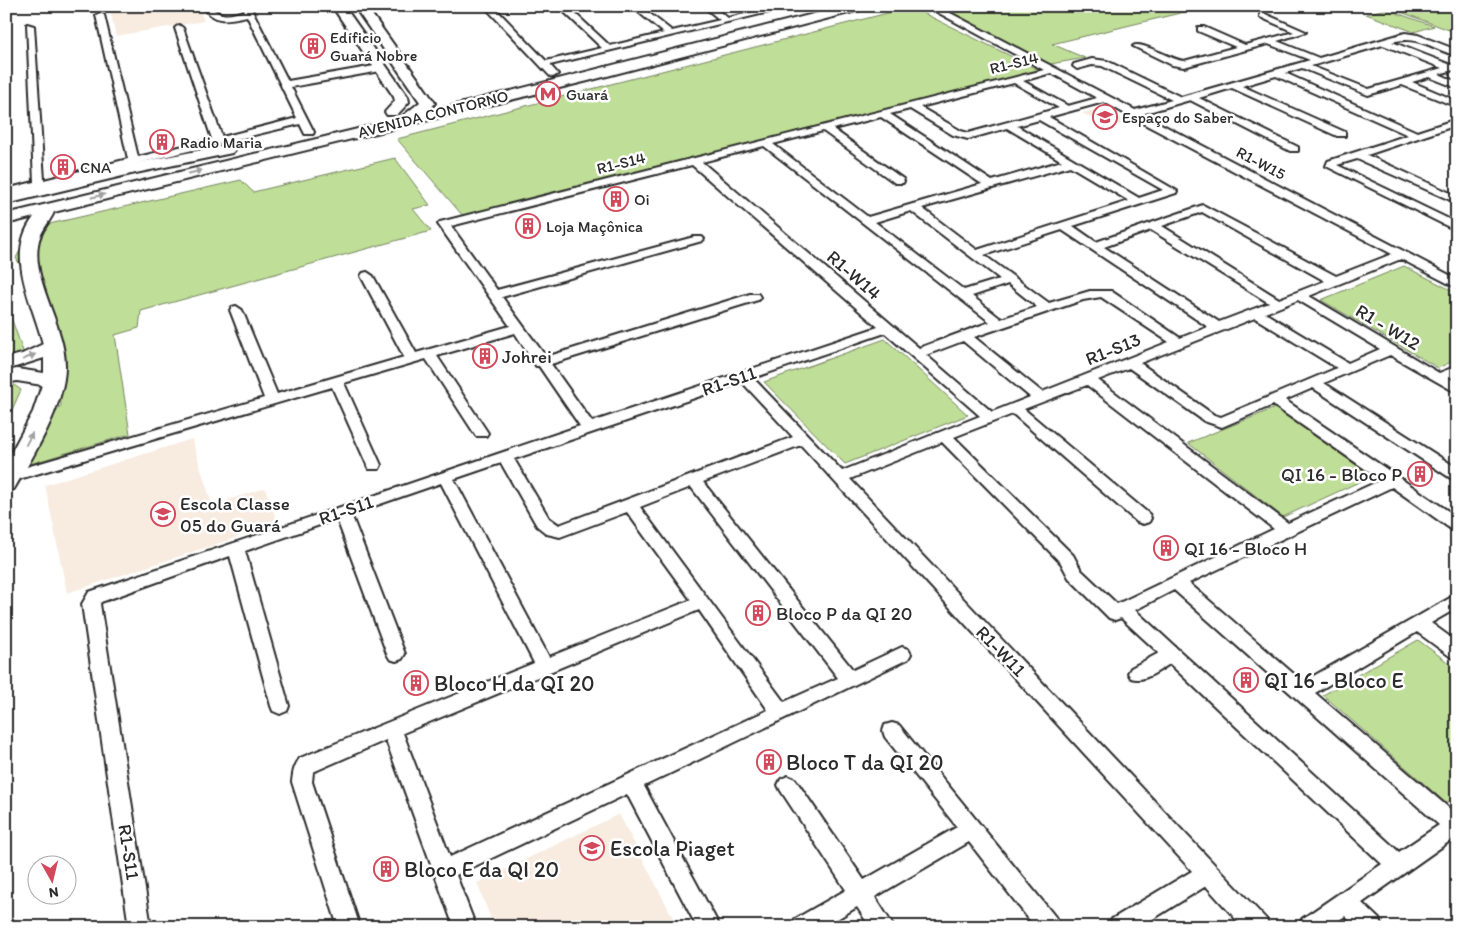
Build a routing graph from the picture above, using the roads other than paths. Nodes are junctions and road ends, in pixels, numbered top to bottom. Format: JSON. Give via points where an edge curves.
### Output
{"nodes":[{"id":1,"x":207,"y":6,"type":"edge"},
{"id":2,"x":338,"y":6,"type":"edge"},
{"id":3,"x":360,"y":6,"type":"edge"},
{"id":4,"x":488,"y":6,"type":"edge"},
{"id":5,"x":562,"y":6,"type":"edge"},
{"id":6,"x":635,"y":6,"type":"edge"},
{"id":7,"x":707,"y":6,"type":"edge"},
{"id":8,"x":828,"y":6,"type":"edge"},
{"id":9,"x":860,"y":6,"type":"edge"},
{"id":10,"x":930,"y":6,"type":"edge"},
{"id":11,"x":785,"y":7,"type":"edge"},
{"id":12,"x":247,"y":10,"type":"edge"},
{"id":13,"x":756,"y":14,"type":"junction"},
{"id":14,"x":1263,"y":14,"type":"dead end"},
{"id":15,"x":100,"y":15,"type":"dead end"},
{"id":16,"x":726,"y":21,"type":"junction"},
{"id":17,"x":768,"y":22,"type":"junction"},
{"id":18,"x":30,"y":26,"type":"dead end"},
{"id":19,"x":179,"y":28,"type":"dead end"},
{"id":20,"x":1201,"y":29,"type":"dead end"},
{"id":21,"x":379,"y":32,"type":"junction"},
{"id":22,"x":670,"y":34,"type":"junction"},
{"id":23,"x":358,"y":36,"type":"junction"},
{"id":24,"x":711,"y":40,"type":"junction"},
{"id":25,"x":1271,"y":42,"type":"junction"},
{"id":26,"x":1383,"y":42,"type":"junction"},
{"id":27,"x":1137,"y":46,"type":"dead end"},
{"id":28,"x":1245,"y":48,"type":"junction"},
{"id":29,"x":1457,"y":53,"type":"edge"},
{"id":30,"x":609,"y":60,"type":"junction"},
{"id":31,"x":1319,"y":61,"type":"junction"},
{"id":32,"x":1302,"y":65,"type":"junction"},
{"id":33,"x":1077,"y":66,"type":"dead end"},
{"id":34,"x":1454,"y":67,"type":"edge"},
{"id":35,"x":548,"y":69,"type":"junction"},
{"id":36,"x":1050,"y":71,"type":"junction"},
{"id":37,"x":1277,"y":72,"type":"junction"},
{"id":38,"x":383,"y":73,"type":"junction"},
{"id":39,"x":408,"y":74,"type":"junction"},
{"id":40,"x":1430,"y":74,"type":"junction"},
{"id":41,"x":1014,"y":80,"type":"junction"},
{"id":42,"x":1403,"y":82,"type":"junction"},
{"id":43,"x":1233,"y":85,"type":"junction"},
{"id":44,"x":1457,"y":85,"type":"edge"},
{"id":45,"x":284,"y":86,"type":"junction"},
{"id":46,"x":1103,"y":99,"type":"junction"},
{"id":47,"x":1185,"y":99,"type":"junction"},
{"id":48,"x":428,"y":103,"type":"junction"},
{"id":49,"x":1457,"y":104,"type":"edge"},
{"id":50,"x":912,"y":106,"type":"junction"},
{"id":51,"x":1067,"y":109,"type":"junction"},
{"id":52,"x":882,"y":113,"type":"junction"},
{"id":53,"x":1132,"y":114,"type":"junction"},
{"id":54,"x":1040,"y":116,"type":"junction"},
{"id":55,"x":395,"y":118,"type":"junction"},
{"id":56,"x":1457,"y":122,"type":"edge"},
{"id":57,"x":1009,"y":125,"type":"junction"},
{"id":58,"x":306,"y":126,"type":"junction"},
{"id":59,"x":824,"y":128,"type":"junction"},
{"id":60,"x":1341,"y":134,"type":"dead end"},
{"id":61,"x":1416,"y":136,"type":"junction"},
{"id":62,"x":218,"y":141,"type":"junction"},
{"id":63,"x":766,"y":143,"type":"junction"},
{"id":64,"x":1294,"y":149,"type":"dead end"},
{"id":65,"x":1358,"y":154,"type":"junction"},
{"id":66,"x":694,"y":161,"type":"junction"},
{"id":67,"x":1071,"y":162,"type":"junction"},
{"id":68,"x":132,"y":165,"type":"junction"},
{"id":69,"x":899,"y":181,"type":"dead end"},
{"id":70,"x":990,"y":185,"type":"junction"},
{"id":71,"x":44,"y":186,"type":"junction"},
{"id":72,"x":131,"y":188,"type":"junction"},
{"id":73,"x":1457,"y":190,"type":"edge"},
{"id":74,"x":6,"y":192,"type":"edge"},
{"id":75,"x":1445,"y":195,"type":"junction"},
{"id":76,"x":6,"y":199,"type":"edge"},
{"id":77,"x":1457,"y":200,"type":"edge"},
{"id":78,"x":1138,"y":202,"type":"junction"},
{"id":79,"x":6,"y":204,"type":"edge"},
{"id":80,"x":64,"y":204,"type":"junction"},
{"id":81,"x":914,"y":208,"type":"junction"},
{"id":82,"x":6,"y":219,"type":"edge"},
{"id":83,"x":866,"y":221,"type":"junction"},
{"id":84,"x":1063,"y":225,"type":"junction"},
{"id":85,"x":1153,"y":226,"type":"junction"},
{"id":86,"x":1457,"y":228,"type":"edge"},
{"id":87,"x":698,"y":239,"type":"dead end"},
{"id":88,"x":1095,"y":246,"type":"junction"},
{"id":89,"x":975,"y":254,"type":"junction"},
{"id":90,"x":1401,"y":255,"type":"junction"},
{"id":91,"x":367,"y":276,"type":"dead end"},
{"id":92,"x":1451,"y":276,"type":"edge"},
{"id":93,"x":1009,"y":280,"type":"junction"},
{"id":94,"x":1334,"y":282,"type":"junction"},
{"id":95,"x":1457,"y":284,"type":"edge"},
{"id":96,"x":494,"y":295,"type":"junction"},
{"id":97,"x":963,"y":295,"type":"junction"},
{"id":98,"x":1300,"y":296,"type":"junction"},
{"id":99,"x":754,"y":297,"type":"dead end"},
{"id":100,"x":1279,"y":304,"type":"junction"},
{"id":101,"x":1047,"y":308,"type":"junction"},
{"id":102,"x":236,"y":310,"type":"dead end"},
{"id":103,"x":1256,"y":313,"type":"junction"},
{"id":104,"x":1000,"y":324,"type":"junction"},
{"id":105,"x":517,"y":328,"type":"junction"},
{"id":106,"x":887,"y":328,"type":"junction"},
{"id":107,"x":1219,"y":328,"type":"junction"},
{"id":108,"x":964,"y":336,"type":"junction"},
{"id":109,"x":1179,"y":343,"type":"junction"},
{"id":110,"x":52,"y":347,"type":"junction"},
{"id":111,"x":1390,"y":350,"type":"junction"},
{"id":112,"x":429,"y":354,"type":"junction"},
{"id":113,"x":916,"y":354,"type":"junction"},
{"id":114,"x":412,"y":359,"type":"junction"},
{"id":115,"x":1130,"y":362,"type":"junction"},
{"id":116,"x":541,"y":363,"type":"junction"},
{"id":117,"x":6,"y":364,"type":"edge"},
{"id":118,"x":1347,"y":368,"type":"junction"},
{"id":119,"x":1457,"y":370,"type":"edge"},
{"id":120,"x":744,"y":376,"type":"junction"},
{"id":121,"x":6,"y":377,"type":"edge"},
{"id":122,"x":1438,"y":378,"type":"junction"},
{"id":123,"x":1088,"y":379,"type":"junction"},
{"id":124,"x":54,"y":381,"type":"junction"},
{"id":125,"x":336,"y":382,"type":"junction"},
{"id":126,"x":1314,"y":383,"type":"junction"},
{"id":127,"x":1457,"y":389,"type":"edge"},
{"id":128,"x":1040,"y":398,"type":"junction"},
{"id":129,"x":272,"y":400,"type":"junction"},
{"id":130,"x":1274,"y":400,"type":"junction"},
{"id":131,"x":1014,"y":408,"type":"junction"},
{"id":132,"x":990,"y":417,"type":"junction"},
{"id":133,"x":590,"y":429,"type":"junction"},
{"id":134,"x":481,"y":433,"type":"dead end"},
{"id":135,"x":943,"y":435,"type":"junction"},
{"id":136,"x":803,"y":439,"type":"junction"},
{"id":137,"x":505,"y":456,"type":"junction"},
{"id":138,"x":374,"y":464,"type":"dead end"},
{"id":139,"x":1457,"y":475,"type":"edge"},
{"id":140,"x":445,"y":476,"type":"junction"},
{"id":141,"x":838,"y":478,"type":"junction"},
{"id":142,"x":8,"y":480,"type":"edge"},
{"id":143,"x":694,"y":481,"type":"junction"},
{"id":144,"x":1392,"y":481,"type":"junction"},
{"id":145,"x":630,"y":505,"type":"junction"},
{"id":146,"x":342,"y":511,"type":"junction"},
{"id":147,"x":1144,"y":518,"type":"dead end"},
{"id":148,"x":1457,"y":525,"type":"edge"},
{"id":149,"x":1286,"y":530,"type":"junction"},
{"id":150,"x":236,"y":548,"type":"junction"},
{"id":151,"x":1176,"y":582,"type":"junction"},
{"id":152,"x":1457,"y":600,"type":"edge"},
{"id":153,"x":702,"y":602,"type":"junction"},
{"id":154,"x":1123,"y":608,"type":"junction"},
{"id":155,"x":1418,"y":623,"type":"junction"},
{"id":156,"x":1457,"y":652,"type":"edge"},
{"id":157,"x":396,"y":654,"type":"dead end"},
{"id":158,"x":902,"y":654,"type":"dead end"},
{"id":159,"x":1172,"y":654,"type":"junction"},
{"id":160,"x":545,"y":667,"type":"junction"},
{"id":161,"x":1137,"y":673,"type":"dead end"},
{"id":162,"x":850,"y":680,"type":"junction"},
{"id":163,"x":1301,"y":692,"type":"junction"},
{"id":164,"x":280,"y":706,"type":"dead end"},
{"id":165,"x":780,"y":712,"type":"junction"},
{"id":166,"x":392,"y":729,"type":"junction"},
{"id":167,"x":892,"y":731,"type":"dead end"},
{"id":168,"x":631,"y":781,"type":"junction"},
{"id":169,"x":788,"y":785,"type":"dead end"},
{"id":170,"x":1456,"y":825,"type":"edge"},
{"id":171,"x":971,"y":830,"type":"junction"},
{"id":172,"x":1398,"y":865,"type":"junction"},
{"id":173,"x":444,"y":870,"type":"junction"},
{"id":174,"x":1208,"y":873,"type":"junction"},
{"id":175,"x":861,"y":894,"type":"junction"},
{"id":176,"x":1346,"y":902,"type":"junction"},
{"id":177,"x":140,"y":927,"type":"edge"},
{"id":178,"x":349,"y":927,"type":"edge"},
{"id":179,"x":465,"y":927,"type":"edge"},
{"id":180,"x":709,"y":927,"type":"edge"},
{"id":181,"x":803,"y":927,"type":"edge"},
{"id":182,"x":883,"y":927,"type":"edge"},
{"id":183,"x":1049,"y":927,"type":"edge"},
{"id":184,"x":1120,"y":927,"type":"edge"},
{"id":185,"x":1258,"y":927,"type":"edge"},
{"id":186,"x":1310,"y":927,"type":"edge"},
{"id":187,"x":1372,"y":927,"type":"edge"}],
"edges":[{"from":1,"to":12,"type":"street","via":[[211,15],[216,17]]},
{"from":2,"to":23,"type":"main road"},
{"from":3,"to":21,"type":"main road"},
{"from":4,"to":35,"type":"street"},
{"from":5,"to":30,"type":"street"},
{"from":6,"to":22,"type":"street"},
{"from":7,"to":16,"type":"street"},
{"from":8,"to":17,"type":"main road","name":"AVENIDA CONTORNO"},
{"from":9,"to":24,"type":"main road","name":"AVENIDA CONTORNO"},
{"from":10,"to":36,"type":"street","name":"R1-W15"},
{"from":11,"to":13,"type":"street"},
{"from":12,"to":45,"type":"street"},
{"from":13,"to":16,"type":"street"},
{"from":13,"to":17,"type":"street"},
{"from":14,"to":25,"type":"street","via":[[1301,33]]},
{"from":15,"to":68,"type":"street"},
{"from":16,"to":22,"type":"street"},
{"from":17,"to":24,"type":"main road","name":"AVENIDA CONTORNO"},
{"from":18,"to":71,"type":"street"},
{"from":19,"to":62,"type":"street"},
{"from":20,"to":28,"type":"street"},
{"from":21,"to":23,"type":"main road"},
{"from":21,"to":39,"type":"main road"},
{"from":22,"to":30,"type":"street"},
{"from":23,"to":38,"type":"main road"},
{"from":24,"to":30,"type":"main road","name":"AVENIDA CONTORNO","via":[[635,59]]},
{"from":25,"to":28,"type":"street"},
{"from":25,"to":31,"type":"street"},
{"from":26,"to":29,"type":"street","via":[[1408,36]]},
{"from":26,"to":31,"type":"street"},
{"from":26,"to":34,"type":"street"},
{"from":27,"to":28,"type":"street","via":[[1175,63],[1188,63]]},
{"from":30,"to":35,"type":"main road","name":"AVENIDA CONTORNO"},
{"from":30,"to":55,"type":"main road","name":"AVENIDA CONTORNO"},
{"from":31,"to":32,"type":"street"},
{"from":32,"to":37,"type":"street"},
{"from":32,"to":42,"type":"street","via":[[1368,92]]},
{"from":33,"to":47,"type":"street","via":[[1104,63]]},
{"from":34,"to":40,"type":"street"},
{"from":35,"to":48,"type":"main road","name":"AVENIDA CONTORNO"},
{"from":36,"to":41,"type":"street","name":"R1-S14"},
{"from":36,"to":46,"type":"street","name":"R1-W15"},
{"from":37,"to":43,"type":"street"},
{"from":37,"to":61,"type":"street"},
{"from":38,"to":39,"type":"main road"},
{"from":38,"to":45,"type":"street"},
{"from":38,"to":55,"type":"main road","via":[[402,100]]},
{"from":39,"to":48,"type":"main road"},
{"from":40,"to":42,"type":"street"},
{"from":40,"to":44,"type":"street"},
{"from":41,"to":50,"type":"street","name":"R1-S14"},
{"from":41,"to":51,"type":"street"},
{"from":42,"to":49,"type":"street"},
{"from":43,"to":47,"type":"street"},
{"from":43,"to":60,"type":"street"},
{"from":45,"to":58,"type":"street"},
{"from":46,"to":51,"type":"street"},
{"from":46,"to":53,"type":"street","name":"R1-W15"},
{"from":47,"to":53,"type":"street"},
{"from":47,"to":64,"type":"street"},
{"from":48,"to":55,"type":"main road","name":"AVENIDA CONTORNO"},
{"from":50,"to":52,"type":"street","name":"R1-S14"},
{"from":50,"to":57,"type":"street","via":[[964,135]]},
{"from":51,"to":54,"type":"street"},
{"from":52,"to":59,"type":"street","name":"R1-S14"},
{"from":52,"to":70,"type":"street"},
{"from":53,"to":90,"type":"street","name":"R1-W15"},
{"from":54,"to":57,"type":"street"},
{"from":54,"to":78,"type":"street","via":[[1172,191]]},
{"from":55,"to":58,"type":"main road","name":"AVENIDA CONTORNO"},
{"from":72,"to":55,"type":"main road","name":"AVENIDA CONTORNO","one_way":true},
{"from":56,"to":61,"type":"street"},
{"from":57,"to":67,"type":"street"},
{"from":58,"to":62,"type":"street"},
{"from":58,"to":68,"type":"main road","name":"AVENIDA CONTORNO"},
{"from":59,"to":63,"type":"street","name":"R1-S14"},
{"from":59,"to":69,"type":"street"},
{"from":61,"to":65,"type":"street"},
{"from":62,"to":68,"type":"street"},
{"from":63,"to":66,"type":"street","name":"R1-S14"},
{"from":63,"to":83,"type":"street"},
{"from":65,"to":75,"type":"street"},
{"from":65,"to":86,"type":"street","via":[[1331,166]]},
{"from":66,"to":96,"type":"street","name":"R1-S14","via":[[444,224]]},
{"from":66,"to":106,"type":"street","name":"R1-W14"},
{"from":67,"to":70,"type":"street"},
{"from":67,"to":78,"type":"street"},
{"from":68,"to":71,"type":"main road","name":"AVENIDA CONTORNO"},
{"from":68,"to":72,"type":"main road","via":[[162,170],[158,177]]},
{"from":70,"to":81,"type":"street"},
{"from":71,"to":74,"type":"street"},
{"from":71,"to":76,"type":"main road","name":"AVENIDA CONTORNO"},
{"from":71,"to":79,"type":"main road"},
{"from":80,"to":72,"type":"main road","name":"AVENIDA CONTORNO","one_way":true},
{"from":73,"to":75,"type":"street"},
{"from":75,"to":77,"type":"street"},
{"from":78,"to":84,"type":"street"},
{"from":80,"to":82,"type":"main road","name":"AVENIDA CONTORNO"},
{"from":80,"to":110,"type":"main road","via":[[30,223],[19,234],[11,251],[13,272]]},
{"from":81,"to":83,"type":"street"},
{"from":81,"to":89,"type":"street"},
{"from":83,"to":97,"type":"street"},
{"from":84,"to":88,"type":"street"},
{"from":84,"to":89,"type":"street"},
{"from":85,"to":88,"type":"street"},
{"from":85,"to":94,"type":"street","via":[[1203,208]]},
{"from":85,"to":100,"type":"street"},
{"from":87,"to":96,"type":"street"},
{"from":88,"to":107,"type":"street"},
{"from":89,"to":93,"type":"street"},
{"from":90,"to":92,"type":"street","name":"R1-W15"},
{"from":90,"to":94,"type":"street","name":"R1-S13"},
{"from":91,"to":114,"type":"street"},
{"from":92,"to":95,"type":"street","name":"R1-W15"},
{"from":93,"to":97,"type":"street"},
{"from":93,"to":101,"type":"street"},
{"from":94,"to":98,"type":"street","name":"R1-S13"},
{"from":96,"to":105,"type":"street","name":"R1-S14"},
{"from":97,"to":104,"type":"street"},
{"from":98,"to":100,"type":"street","name":"R1-S13"},
{"from":98,"to":111,"type":"street","name":"R1 - W12"},
{"from":99,"to":116,"type":"street"},
{"from":100,"to":103,"type":"street","name":"R1-S13"},
{"from":101,"to":104,"type":"street"},
{"from":101,"to":109,"type":"street","via":[[1091,294],[1107,294]]},
{"from":102,"to":129,"type":"street"},
{"from":103,"to":107,"type":"street","name":"R1-S13"},
{"from":103,"to":118,"type":"street"},
{"from":104,"to":108,"type":"street"},
{"from":105,"to":112,"type":"street"},
{"from":105,"to":116,"type":"street","name":"R1-S14"},
{"from":106,"to":113,"type":"street","name":"R1-W14"},
{"from":106,"to":120,"type":"street","name":"R1-S11"},
{"from":107,"to":109,"type":"street","name":"R1-S13"},
{"from":108,"to":113,"type":"street"},
{"from":108,"to":128,"type":"street"},
{"from":109,"to":115,"type":"street","name":"R1-S13"},
{"from":117,"to":110,"type":"main road","one_way":true},
{"from":110,"to":124,"type":"main road","via":[[56,365]]},
{"from":111,"to":118,"type":"street"},
{"from":111,"to":122,"type":"street","name":"R1 - W12"},
{"from":112,"to":114,"type":"street"},
{"from":112,"to":134,"type":"street"},
{"from":113,"to":132,"type":"street","name":"R1-W14"},
{"from":114,"to":125,"type":"street"},
{"from":115,"to":123,"type":"street","name":"R1-S13"},
{"from":115,"to":130,"type":"street","via":[[1214,420],[1226,421]]},
{"from":116,"to":133,"type":"street","name":"R1-S14"},
{"from":118,"to":126,"type":"street"},
{"from":119,"to":122,"type":"street"},
{"from":120,"to":133,"type":"street","name":"R1-S11"},
{"from":120,"to":136,"type":"street","name":"R1-W11"},
{"from":121,"to":124,"type":"main road","via":[[16,375]]},
{"from":122,"to":127,"type":"street","name":"R1 - W12"},
{"from":123,"to":128,"type":"street","name":"R1-S13"},
{"from":123,"to":149,"type":"street"},
{"from":142,"to":124,"type":"main road","one_way":true,"via":[[48,403]]},
{"from":125,"to":129,"type":"street"},
{"from":125,"to":138,"type":"street"},
{"from":126,"to":130,"type":"street"},
{"from":126,"to":139,"type":"street"},
{"from":128,"to":131,"type":"street","name":"R1-S13"},
{"from":129,"to":142,"type":"street"},
{"from":130,"to":144,"type":"street"},
{"from":131,"to":132,"type":"street","name":"R1-S13"},
{"from":131,"to":147,"type":"street"},
{"from":132,"to":135,"type":"street","name":"R1-S13"},
{"from":133,"to":137,"type":"street","name":"R1-S11"},
{"from":135,"to":141,"type":"street","name":"R1-S13"},
{"from":135,"to":154,"type":"street","via":[[1068,559],[1075,574],[1115,613]]},
{"from":136,"to":141,"type":"street","name":"R1-W11"},
{"from":136,"to":143,"type":"street"},
{"from":137,"to":140,"type":"street","name":"R1-S11"},
{"from":137,"to":145,"type":"street","via":[[543,522],[553,530],[568,528]]},
{"from":140,"to":146,"type":"street","name":"R1-S11"},
{"from":140,"to":160,"type":"street"},
{"from":141,"to":174,"type":"street","name":"R1-W11"},
{"from":143,"to":145,"type":"street"},
{"from":143,"to":162,"type":"street"},
{"from":144,"to":148,"type":"street"},
{"from":144,"to":149,"type":"street"},
{"from":145,"to":153,"type":"street"},
{"from":146,"to":150,"type":"street","name":"R1-S11"},
{"from":146,"to":157,"type":"street"},
{"from":149,"to":151,"type":"street"},
{"from":150,"to":164,"type":"street"},
{"from":150,"to":177,"type":"street","name":"R1-S11","via":[[102,593],[95,596],[91,604]]},
{"from":151,"to":154,"type":"street"},
{"from":151,"to":163,"type":"street"},
{"from":152,"to":155,"type":"street"},
{"from":153,"to":160,"type":"street"},
{"from":153,"to":165,"type":"street"},
{"from":154,"to":159,"type":"street"},
{"from":155,"to":156,"type":"street"},
{"from":155,"to":163,"type":"street"},
{"from":158,"to":162,"type":"street"},
{"from":159,"to":161,"type":"street"},
{"from":159,"to":172,"type":"street"},
{"from":160,"to":166,"type":"street"},
{"from":162,"to":165,"type":"street"},
{"from":163,"to":170,"type":"street"},
{"from":165,"to":168,"type":"street"},
{"from":166,"to":173,"type":"street"},
{"from":166,"to":178,"type":"street","via":[[307,764],[302,776]]},
{"from":167,"to":171,"type":"street"},
{"from":168,"to":173,"type":"street"},
{"from":168,"to":180,"type":"street"},
{"from":169,"to":175,"type":"street"},
{"from":170,"to":172,"type":"street"},
{"from":171,"to":175,"type":"street"},
{"from":171,"to":183,"type":"street"},
{"from":172,"to":176,"type":"street"},
{"from":173,"to":179,"type":"street"},
{"from":174,"to":184,"type":"street"},
{"from":174,"to":185,"type":"street","name":"R1-W11"},
{"from":175,"to":181,"type":"street"},
{"from":175,"to":182,"type":"street"},
{"from":176,"to":186,"type":"street"},
{"from":176,"to":187,"type":"street"}]}
